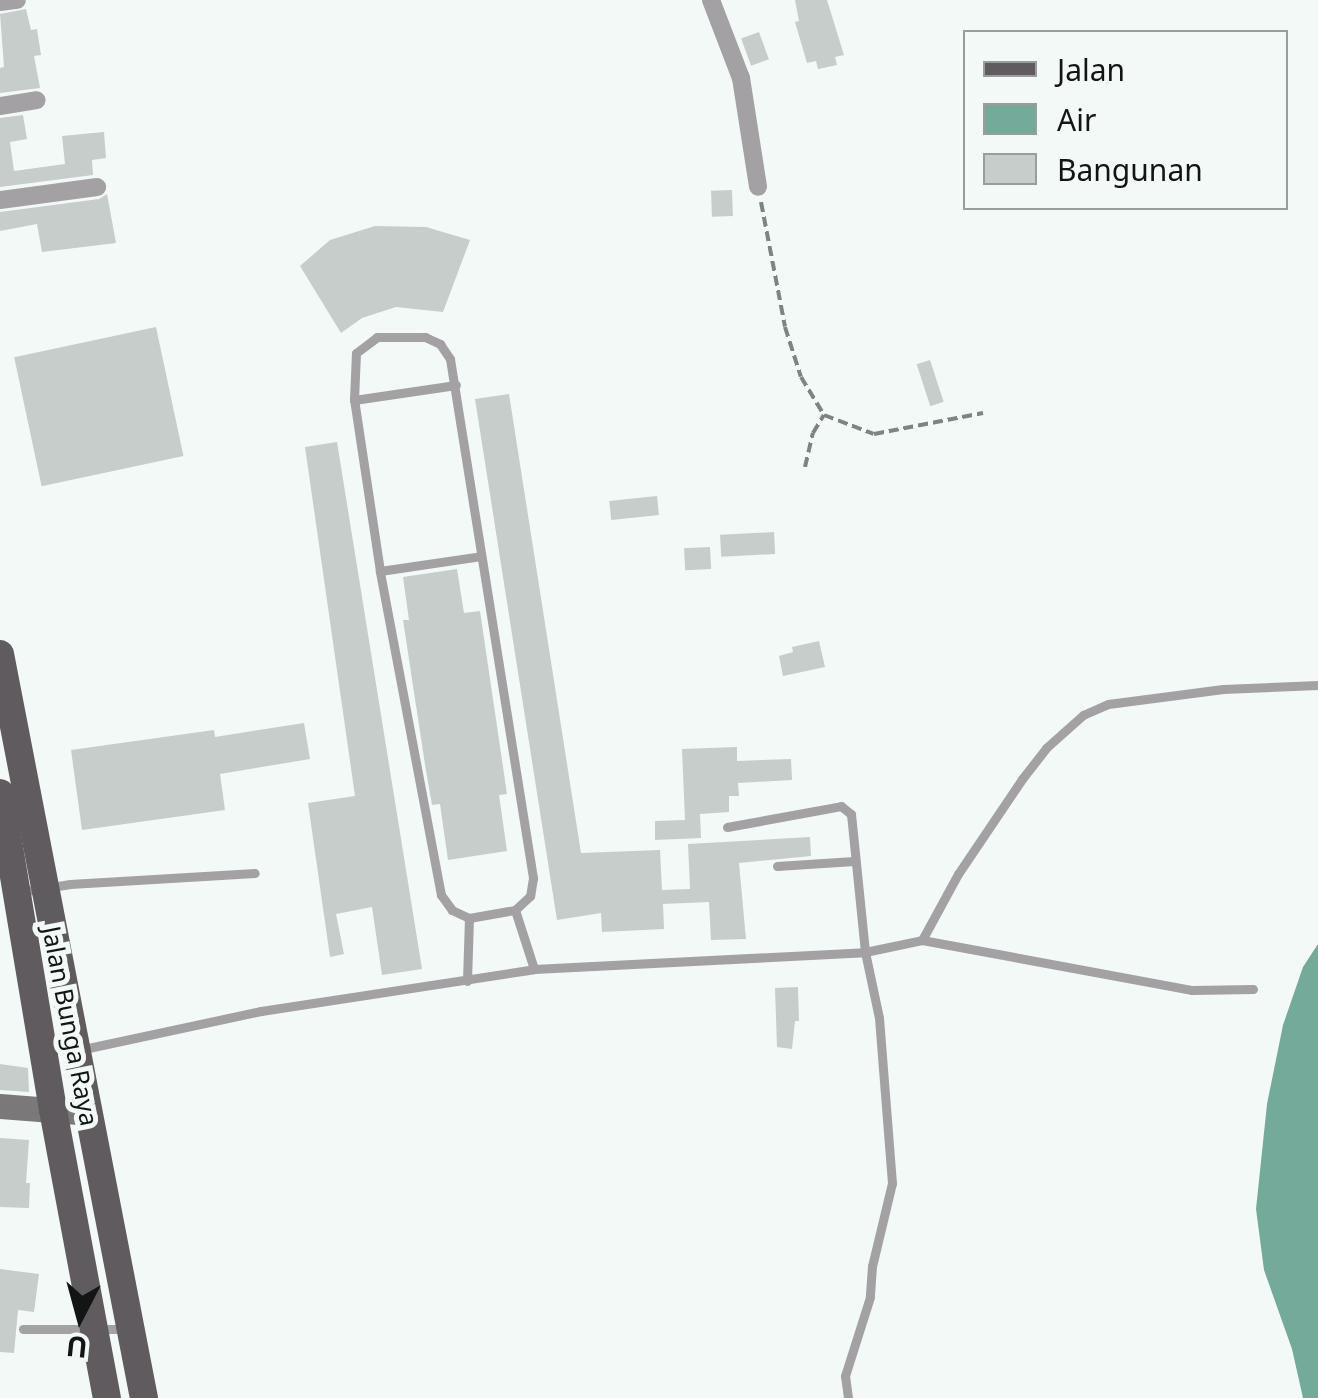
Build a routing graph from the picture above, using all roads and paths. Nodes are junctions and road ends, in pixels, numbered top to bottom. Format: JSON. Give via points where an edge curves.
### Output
{"nodes":[{"id":1,"x":17,"y":0,"type":"edge"},
{"id":2,"x":711,"y":0,"type":"edge"},
{"id":3,"x":0,"y":2,"type":"edge"},
{"id":4,"x":37,"y":100,"type":"dead end"},
{"id":5,"x":0,"y":106,"type":"edge"},
{"id":6,"x":97,"y":187,"type":"dead end"},
{"id":7,"x":758,"y":187,"type":"joint"},
{"id":8,"x":0,"y":200,"type":"edge"},
{"id":9,"x":456,"y":385,"type":"junction"},
{"id":10,"x":354,"y":400,"type":"junction"},
{"id":11,"x":982,"y":413,"type":"dead end"},
{"id":12,"x":824,"y":415,"type":"junction"},
{"id":13,"x":805,"y":467,"type":"dead end"},
{"id":14,"x":481,"y":556,"type":"junction"},
{"id":15,"x":380,"y":571,"type":"junction"},
{"id":16,"x":0,"y":654,"type":"edge"},
{"id":17,"x":1318,"y":685,"type":"edge"},
{"id":18,"x":0,"y":792,"type":"edge"},
{"id":19,"x":726,"y":827,"type":"dead end"},
{"id":20,"x":854,"y":861,"type":"junction"},
{"id":21,"x":777,"y":866,"type":"dead end"},
{"id":22,"x":255,"y":873,"type":"dead end"},
{"id":23,"x":31,"y":889,"type":"junction"},
{"id":24,"x":516,"y":910,"type":"junction"},
{"id":25,"x":469,"y":918,"type":"junction"},
{"id":26,"x":922,"y":940,"type":"junction"},
{"id":27,"x":865,"y":952,"type":"junction"},
{"id":28,"x":534,"y":969,"type":"junction"},
{"id":29,"x":467,"y":981,"type":"junction"},
{"id":30,"x":1253,"y":990,"type":"dead end"},
{"id":31,"x":76,"y":1050,"type":"junction"},
{"id":32,"x":0,"y":1106,"type":"edge"},
{"id":33,"x":52,"y":1110,"type":"junction"},
{"id":34,"x":88,"y":1113,"type":"junction"},
{"id":35,"x":96,"y":1328,"type":"junction"},
{"id":36,"x":23,"y":1329,"type":"dead end"},
{"id":37,"x":130,"y":1329,"type":"junction"},
{"id":38,"x":107,"y":1398,"type":"edge"},
{"id":39,"x":144,"y":1398,"type":"edge"},
{"id":40,"x":848,"y":1398,"type":"edge"}],
"edges":[{"from":1,"to":3,"type":"street"},
{"from":2,"to":7,"type":"street","via":[[742,78]]},
{"from":4,"to":5,"type":"street"},
{"from":6,"to":8,"type":"street"},
{"from":7,"to":12,"type":"path","via":[[785,327],[801,377]]},
{"from":9,"to":10,"type":"lane"},
{"from":9,"to":10,"type":"lane","via":[[440,344],[408,334],[378,337],[356,353]]},
{"from":9,"to":14,"type":"lane"},
{"from":10,"to":15,"type":"lane"},
{"from":11,"to":12,"type":"path","via":[[874,434]]},
{"from":12,"to":13,"type":"path"},
{"from":14,"to":15,"type":"lane"},
{"from":14,"to":24,"type":"lane","via":[[533,878],[530,896]]},
{"from":15,"to":25,"type":"lane","via":[[441,895]]},
{"from":16,"to":23,"type":"main road","name":"Jalan Bunga Raya"},
{"from":17,"to":26,"type":"lane","via":[[1223,689],[1108,704],[1083,715],[1022,780]]},
{"from":18,"to":23,"type":"main road","name":"Jalan Bunga Raya"},
{"from":19,"to":20,"type":"lane","via":[[841,806],[851,814]]},
{"from":20,"to":21,"type":"lane"},
{"from":20,"to":27,"type":"lane"},
{"from":22,"to":23,"type":"lane"},
{"from":23,"to":31,"type":"main road","name":"Jalan Bunga Raya"},
{"from":23,"to":33,"type":"main road","name":"Jalan Bunga Raya"},
{"from":24,"to":25,"type":"lane"},
{"from":24,"to":28,"type":"lane"},
{"from":25,"to":29,"type":"lane"},
{"from":26,"to":27,"type":"lane"},
{"from":26,"to":30,"type":"lane","via":[[1192,990]]},
{"from":27,"to":28,"type":"lane"},
{"from":27,"to":40,"type":"lane","via":[[879,1018],[892,1183],[870,1297],[845,1376]]},
{"from":28,"to":29,"type":"lane"},
{"from":29,"to":31,"type":"lane","via":[[260,1011]]},
{"from":31,"to":34,"type":"main road","name":"Jalan Bunga Raya"},
{"from":32,"to":33,"type":"street"},
{"from":33,"to":34,"type":"street"},
{"from":33,"to":35,"type":"main road","name":"Jalan Bunga Raya"},
{"from":34,"to":37,"type":"main road","name":"Jalan Bunga Raya"},
{"from":35,"to":36,"type":"lane"},
{"from":35,"to":37,"type":"lane"},
{"from":35,"to":38,"type":"main road","name":"Jalan Bunga Raya"},
{"from":37,"to":39,"type":"main road","name":"Jalan Bunga Raya"}]}
